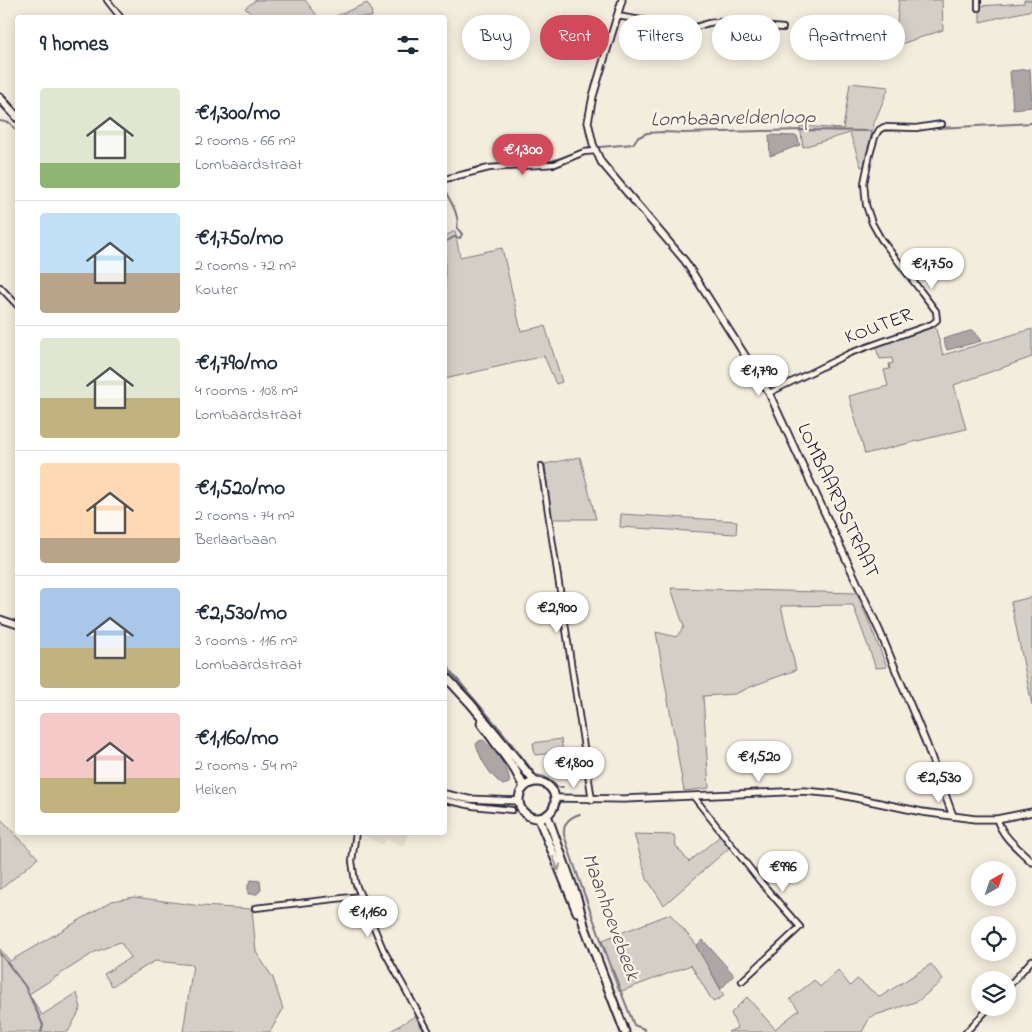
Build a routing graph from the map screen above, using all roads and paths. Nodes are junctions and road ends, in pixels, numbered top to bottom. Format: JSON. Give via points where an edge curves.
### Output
{"nodes":[{"id":1,"x":107,"y":0,"type":"edge"},
{"id":2,"x":622,"y":0,"type":"edge"},
{"id":3,"x":978,"y":0,"type":"edge"},
{"id":4,"x":978,"y":8,"type":"dead end"},
{"id":5,"x":119,"y":15,"type":"edge"},
{"id":6,"x":617,"y":16,"type":"junction"},
{"id":7,"x":783,"y":28,"type":"dead end"},
{"id":8,"x":0,"y":98,"type":"edge"},
{"id":9,"x":15,"y":115,"type":"edge"},
{"id":10,"x":942,"y":124,"type":"dead end"},
{"id":11,"x":596,"y":151,"type":"junction"},
{"id":12,"x":447,"y":179,"type":"edge"},
{"id":13,"x":0,"y":287,"type":"edge"},
{"id":14,"x":15,"y":303,"type":"edge"},
{"id":15,"x":769,"y":393,"type":"junction"},
{"id":16,"x":541,"y":466,"type":"dead end"},
{"id":17,"x":0,"y":619,"type":"edge"},
{"id":18,"x":15,"y":624,"type":"edge"},
{"id":19,"x":447,"y":678,"type":"edge"},
{"id":20,"x":454,"y":686,"type":"junction"},
{"id":21,"x":535,"y":782,"type":"junction"},
{"id":22,"x":524,"y":787,"type":"junction"},
{"id":23,"x":447,"y":794,"type":"edge"},
{"id":24,"x":694,"y":797,"type":"junction"},
{"id":25,"x":555,"y":798,"type":"junction"},
{"id":26,"x":447,"y":800,"type":"edge"},
{"id":27,"x":592,"y":800,"type":"junction"},
{"id":28,"x":518,"y":801,"type":"junction"},
{"id":29,"x":512,"y":810,"type":"dead end"},
{"id":30,"x":1032,"y":812,"type":"edge"},
{"id":31,"x":547,"y":815,"type":"junction"},
{"id":32,"x":953,"y":816,"type":"junction"},
{"id":33,"x":539,"y":819,"type":"junction"},
{"id":34,"x":997,"y":819,"type":"junction"},
{"id":35,"x":356,"y":835,"type":"edge"},
{"id":36,"x":1032,"y":862,"type":"edge"},
{"id":37,"x":361,"y":896,"type":"junction"},
{"id":38,"x":255,"y":908,"type":"dead end"},
{"id":39,"x":584,"y":925,"type":"junction"},
{"id":40,"x":1032,"y":960,"type":"edge"},
{"id":41,"x":1016,"y":978,"type":"edge"},
{"id":42,"x":742,"y":981,"type":"dead end"},
{"id":43,"x":981,"y":1016,"type":"edge"},
{"id":44,"x":429,"y":1032,"type":"edge"},
{"id":45,"x":625,"y":1032,"type":"edge"},
{"id":46,"x":966,"y":1032,"type":"edge"}],
"edges":[{"from":1,"to":5,"type":"street"},
{"from":2,"to":6,"type":"street","name":"LOMBAARDSTRAAT"},
{"from":3,"to":4,"type":"street"},
{"from":6,"to":7,"type":"street","via":[[690,28],[706,22]]},
{"from":6,"to":11,"type":"street","name":"LOMBAARDSTRAAT","via":[[588,122]]},
{"from":8,"to":9,"type":"main road"},
{"from":10,"to":15,"type":"street","name":"KOUTER","via":[[916,128],[884,127],[879,130],[864,184],[872,223],[936,312],[937,320],[850,352]]},
{"from":11,"to":12,"type":"street","via":[[584,152],[555,164],[489,168]]},
{"from":11,"to":15,"type":"street","name":"LOMBAARDSTRAAT","via":[[601,162],[685,262]]},
{"from":13,"to":14,"type":"street"},
{"from":15,"to":32,"type":"street","name":"LOMBAARDSTRAAT","via":[[880,632]]},
{"from":16,"to":27,"type":"street"},
{"from":17,"to":18,"type":"street"},
{"from":19,"to":20,"type":"main road"},
{"from":20,"to":21,"type":"main road"},
{"from":20,"to":22,"type":"main road","via":[[494,739]]},
{"from":21,"to":22,"type":"main road"},
{"from":21,"to":25,"type":"main road","via":[[548,786]]},
{"from":22,"to":28,"type":"main road"},
{"from":23,"to":28,"type":"street","via":[[468,799]]},
{"from":24,"to":27,"type":"street"},
{"from":24,"to":32,"type":"street","via":[[804,791],[837,794]]},
{"from":24,"to":42,"type":"street","via":[[800,927]]},
{"from":25,"to":27,"type":"street"},
{"from":25,"to":31,"type":"main road"},
{"from":26,"to":29,"type":"street"},
{"from":28,"to":33,"type":"main road","via":[[524,813]]},
{"from":30,"to":34,"type":"street"},
{"from":31,"to":33,"type":"main road"},
{"from":31,"to":39,"type":"main road"},
{"from":32,"to":34,"type":"street"},
{"from":33,"to":39,"type":"main road","one_way":true},
{"from":34,"to":36,"type":"street","via":[[1005,836]]},
{"from":35,"to":37,"type":"street","via":[[352,861]]},
{"from":37,"to":38,"type":"street"},
{"from":37,"to":44,"type":"street","via":[[383,949]]},
{"from":39,"to":45,"type":"main road"},
{"from":40,"to":41,"type":"street"},
{"from":43,"to":46,"type":"street"}]}
